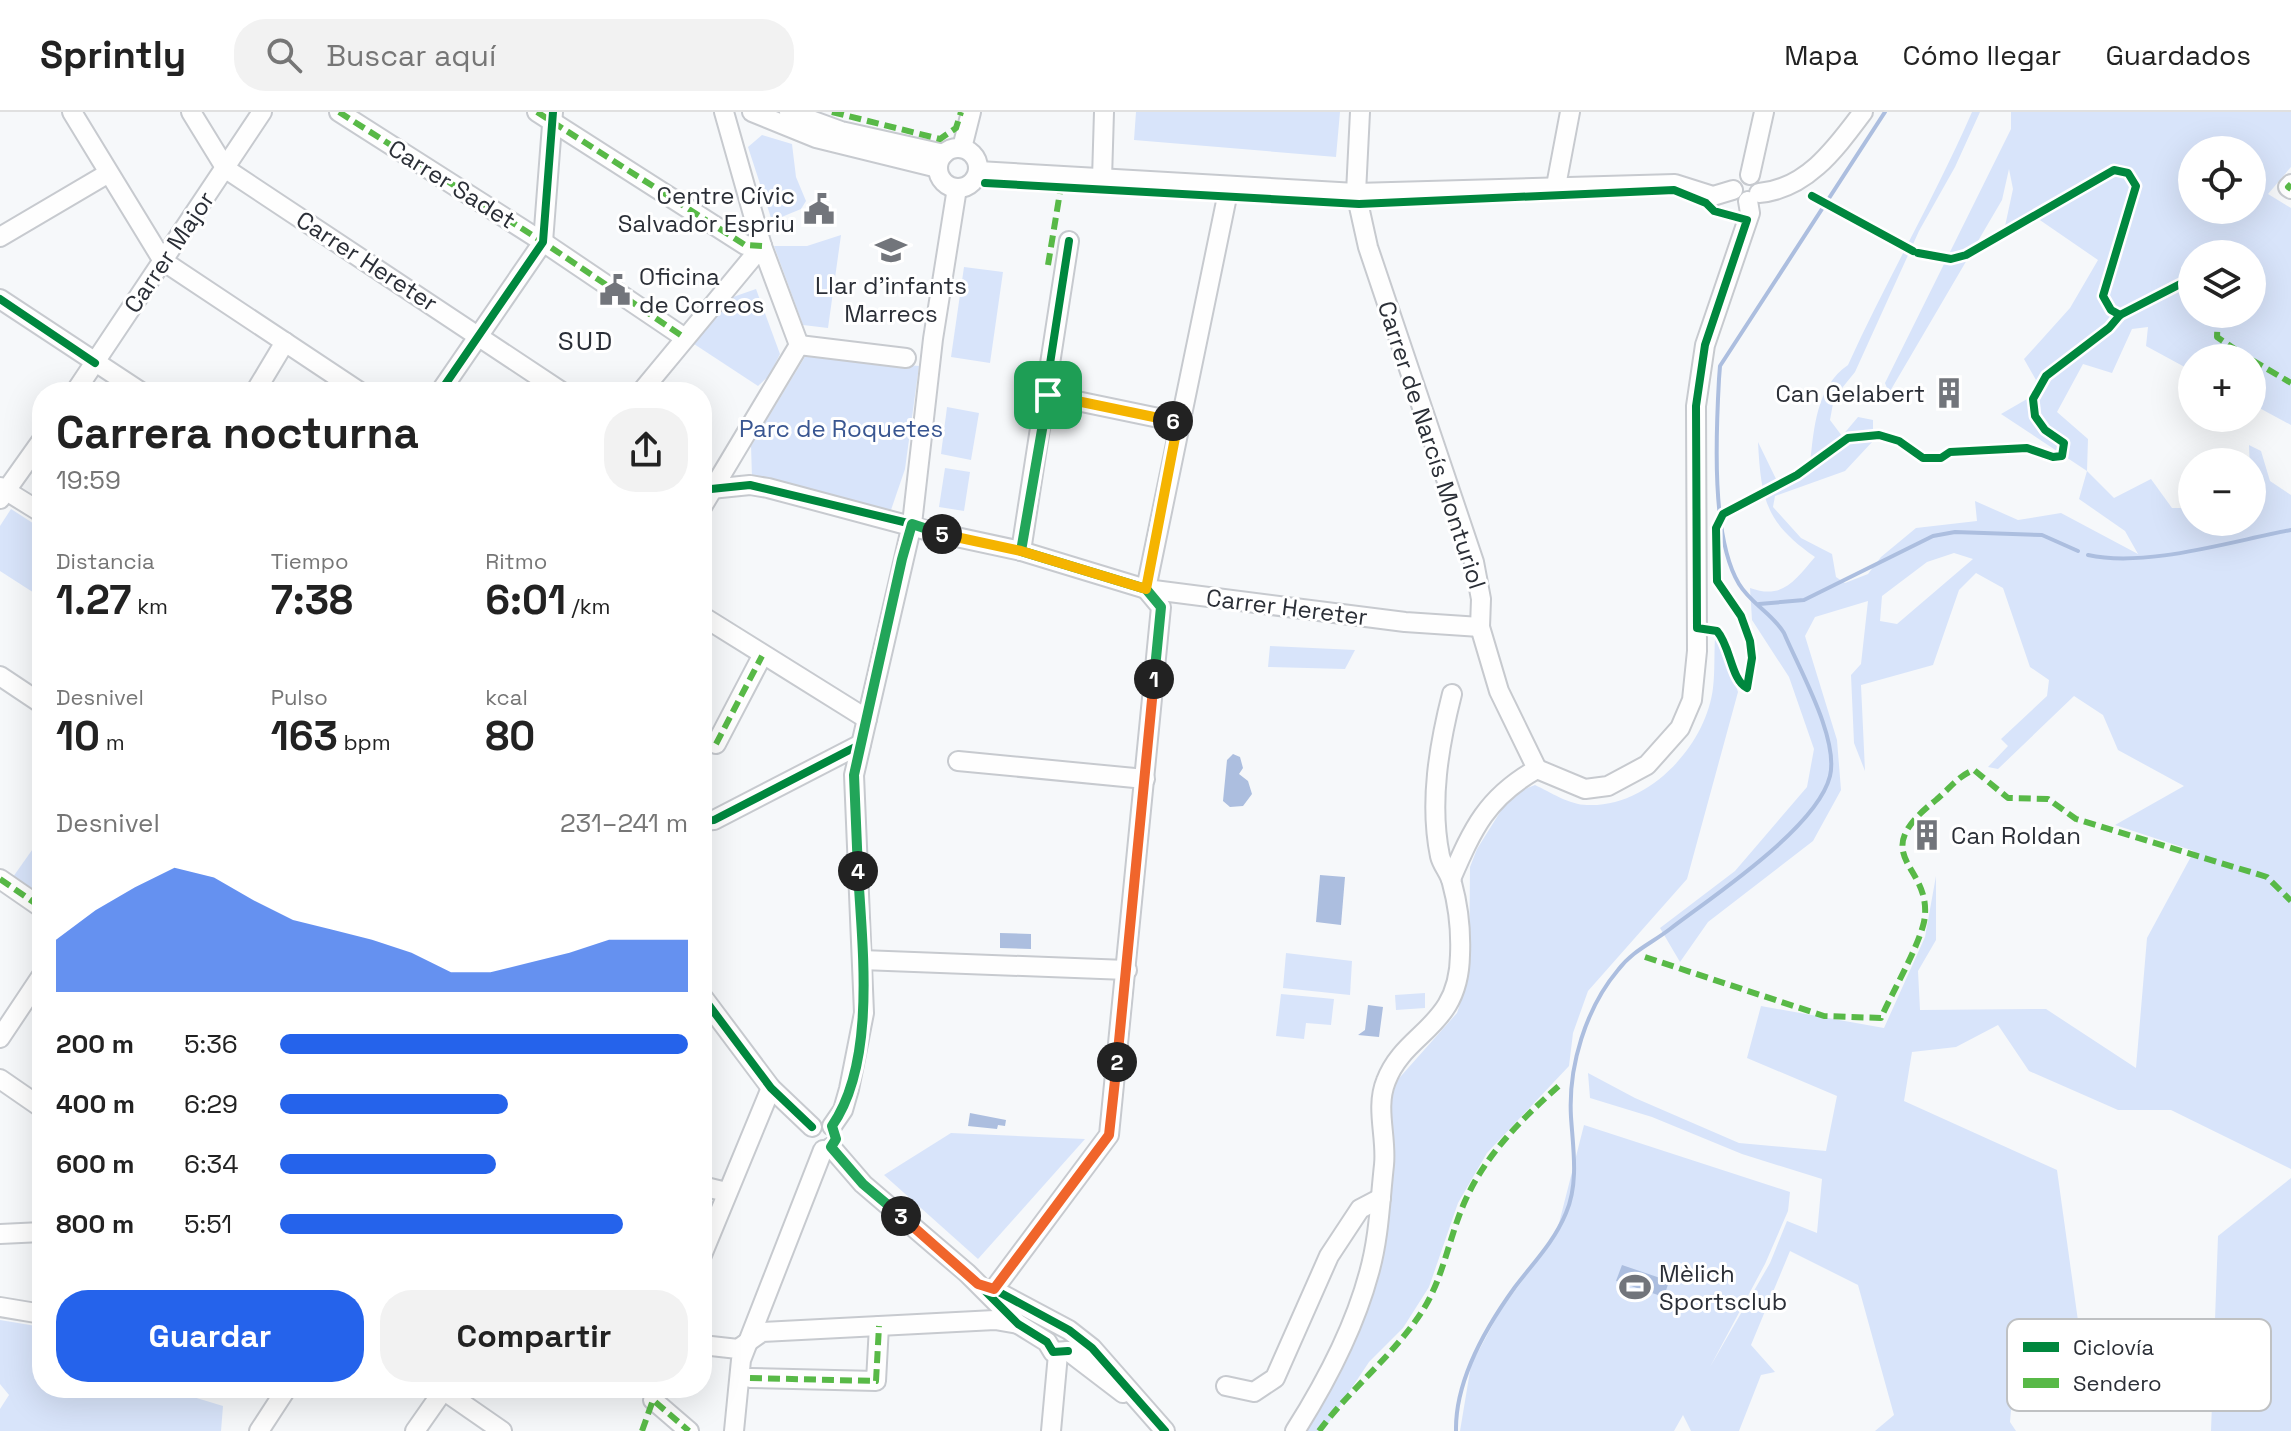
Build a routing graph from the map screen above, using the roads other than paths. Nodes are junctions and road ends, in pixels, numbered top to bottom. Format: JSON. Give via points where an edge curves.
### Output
{"nodes":[{"id":1,"x":72,"y":112,"type":"edge"},
{"id":2,"x":191,"y":112,"type":"edge"},
{"id":3,"x":262,"y":112,"type":"edge"},
{"id":4,"x":339,"y":112,"type":"edge"},
{"id":5,"x":537,"y":112,"type":"edge"},
{"id":6,"x":724,"y":112,"type":"edge"},
{"id":7,"x":752,"y":112,"type":"edge"},
{"id":8,"x":789,"y":112,"type":"edge"},
{"id":9,"x":971,"y":112,"type":"edge"},
{"id":10,"x":1104,"y":112,"type":"edge"},
{"id":11,"x":1360,"y":112,"type":"edge"},
{"id":12,"x":1570,"y":112,"type":"edge"},
{"id":13,"x":1764,"y":112,"type":"edge"},
{"id":14,"x":1863,"y":112,"type":"edge"},
{"id":15,"x":553,"y":118,"type":"edge"},
{"id":16,"x":962,"y":148,"type":"junction"},
{"id":17,"x":941,"y":161,"type":"junction"},
{"id":18,"x":226,"y":169,"type":"junction"},
{"id":19,"x":978,"y":171,"type":"junction"},
{"id":20,"x":107,"y":174,"type":"junction"},
{"id":21,"x":1102,"y":179,"type":"junction"},
{"id":22,"x":1556,"y":186,"type":"junction"},
{"id":23,"x":1229,"y":187,"type":"junction"},
{"id":24,"x":957,"y":188,"type":"junction"},
{"id":25,"x":1356,"y":193,"type":"junction"},
{"id":26,"x":1747,"y":194,"type":"junction"},
{"id":27,"x":0,"y":237,"type":"edge"},
{"id":28,"x":1069,"y":241,"type":"dead end"},
{"id":29,"x":543,"y":242,"type":"junction"},
{"id":30,"x":762,"y":246,"type":"junction"},
{"id":31,"x":163,"y":261,"type":"junction"},
{"id":32,"x":0,"y":299,"type":"edge"},
{"id":33,"x":479,"y":335,"type":"junction"},
{"id":34,"x":685,"y":338,"type":"junction"},
{"id":35,"x":285,"y":342,"type":"junction"},
{"id":36,"x":799,"y":345,"type":"junction"},
{"id":37,"x":906,"y":358,"type":"dead end"},
{"id":38,"x":95,"y":363,"type":"junction"},
{"id":39,"x":82,"y":382,"type":"edge"},
{"id":40,"x":125,"y":382,"type":"edge"},
{"id":41,"x":261,"y":382,"type":"edge"},
{"id":42,"x":345,"y":382,"type":"edge"},
{"id":43,"x":447,"y":382,"type":"edge"},
{"id":44,"x":547,"y":382,"type":"edge"},
{"id":45,"x":649,"y":382,"type":"edge"},
{"id":46,"x":1048,"y":395,"type":"junction"},
{"id":47,"x":1178,"y":422,"type":"junction"},
{"id":48,"x":32,"y":453,"type":"edge"},
{"id":49,"x":712,"y":479,"type":"edge"},
{"id":50,"x":712,"y":487,"type":"edge"},
{"id":51,"x":2,"y":492,"type":"edge"},
{"id":52,"x":32,"y":508,"type":"edge"},
{"id":53,"x":912,"y":524,"type":"junction"},
{"id":54,"x":1021,"y":551,"type":"junction"},
{"id":55,"x":1146,"y":589,"type":"junction"},
{"id":56,"x":712,"y":623,"type":"edge"},
{"id":57,"x":1480,"y":627,"type":"junction"},
{"id":58,"x":762,"y":656,"type":"junction"},
{"id":59,"x":0,"y":676,"type":"edge"},
{"id":60,"x":1452,"y":694,"type":"dead end"},
{"id":61,"x":32,"y":697,"type":"edge"},
{"id":62,"x":867,"y":719,"type":"junction"},
{"id":63,"x":716,"y":744,"type":"dead end"},
{"id":64,"x":861,"y":744,"type":"junction"},
{"id":65,"x":958,"y":761,"type":"dead end"},
{"id":66,"x":1537,"y":769,"type":"junction"},
{"id":67,"x":1145,"y":779,"type":"junction"},
{"id":68,"x":712,"y":820,"type":"edge"},
{"id":69,"x":0,"y":879,"type":"edge"},
{"id":70,"x":1451,"y":879,"type":"junction"},
{"id":71,"x":32,"y":901,"type":"edge"},
{"id":72,"x":862,"y":960,"type":"junction"},
{"id":73,"x":1127,"y":970,"type":"junction"},
{"id":74,"x":32,"y":990,"type":"edge"},
{"id":75,"x":712,"y":1009,"type":"edge"},
{"id":76,"x":712,"y":1018,"type":"edge"},
{"id":77,"x":723,"y":1024,"type":"junction"},
{"id":78,"x":0,"y":1038,"type":"edge"},
{"id":79,"x":0,"y":1079,"type":"edge"},
{"id":80,"x":771,"y":1088,"type":"junction"},
{"id":81,"x":32,"y":1101,"type":"edge"},
{"id":82,"x":832,"y":1126,"type":"junction"},
{"id":83,"x":812,"y":1127,"type":"junction"},
{"id":84,"x":827,"y":1148,"type":"junction"},
{"id":85,"x":712,"y":1188,"type":"edge"},
{"id":86,"x":726,"y":1192,"type":"junction"},
{"id":87,"x":1381,"y":1198,"type":"junction"},
{"id":88,"x":712,"y":1229,"type":"edge"},
{"id":89,"x":32,"y":1232,"type":"edge"},
{"id":90,"x":0,"y":1234,"type":"edge"},
{"id":91,"x":986,"y":1287,"type":"junction"},
{"id":92,"x":0,"y":1307,"type":"edge"},
{"id":93,"x":32,"y":1312,"type":"edge"},
{"id":94,"x":1018,"y":1324,"type":"junction"},
{"id":95,"x":879,"y":1326,"type":"junction"},
{"id":96,"x":1064,"y":1329,"type":"junction"},
{"id":97,"x":750,"y":1341,"type":"junction"},
{"id":98,"x":712,"y":1346,"type":"edge"},
{"id":99,"x":1058,"y":1349,"type":"junction"},
{"id":100,"x":750,"y":1378,"type":"dead end"},
{"id":101,"x":1226,"y":1386,"type":"dead end"},
{"id":102,"x":280,"y":1398,"type":"edge"},
{"id":103,"x":436,"y":1398,"type":"edge"},
{"id":104,"x":455,"y":1398,"type":"edge"},
{"id":105,"x":653,"y":1400,"type":"dead end"},
{"id":106,"x":1148,"y":1423,"type":"edge"},
{"id":107,"x":259,"y":1431,"type":"edge"},
{"id":108,"x":415,"y":1431,"type":"edge"},
{"id":109,"x":502,"y":1431,"type":"edge"},
{"id":110,"x":689,"y":1431,"type":"edge"},
{"id":111,"x":734,"y":1431,"type":"edge"},
{"id":112,"x":1051,"y":1431,"type":"edge"},
{"id":113,"x":1165,"y":1431,"type":"edge"},
{"id":114,"x":1295,"y":1431,"type":"edge"}],
"edges":[{"from":1,"to":20,"type":"street"},
{"from":2,"to":18,"type":"street","name":"Carrer Hereter"},
{"from":3,"to":18,"type":"street","name":"Carrer Major"},
{"from":4,"to":29,"type":"street","name":"Carrer Sadet"},
{"from":5,"to":15,"type":"street"},
{"from":6,"to":30,"type":"street"},
{"from":7,"to":17,"type":"street","via":[[816,138]]},
{"from":8,"to":17,"type":"street"},
{"from":9,"to":16,"type":"street"},
{"from":10,"to":21,"type":"street"},
{"from":11,"to":25,"type":"street","name":"Carrer de Narcís Monturiol"},
{"from":12,"to":22,"type":"street"},
{"from":13,"to":26,"type":"street","via":[[1750,175],[1737,178]]},
{"from":14,"to":26,"type":"street","via":[[1817,169],[1774,192]]},
{"from":15,"to":29,"type":"street"},
{"from":15,"to":30,"type":"street","via":[[745,245]]},
{"from":16,"to":17,"type":"street"},
{"from":16,"to":19,"type":"street","via":[[975,156]]},
{"from":17,"to":24,"type":"street","via":[[944,182]]},
{"from":18,"to":31,"type":"street","name":"Carrer Major"},
{"from":18,"to":33,"type":"street","name":"Carrer Hereter"},
{"from":19,"to":21,"type":"street"},
{"from":19,"to":24,"type":"street","via":[[969,185]]},
{"from":20,"to":27,"type":"street"},
{"from":20,"to":31,"type":"street"},
{"from":21,"to":23,"type":"street"},
{"from":22,"to":25,"type":"street"},
{"from":22,"to":26,"type":"street","via":[[1675,184],[1713,196]]},
{"from":23,"to":25,"type":"street"},
{"from":23,"to":47,"type":"street"},
{"from":24,"to":53,"type":"street"},
{"from":25,"to":57,"type":"street","name":"Carrer de Narcís Monturiol","via":[[1373,261],[1474,562]]},
{"from":26,"to":66,"type":"street","via":[[1750,213],[1705,345],[1696,406],[1697,639],[1692,700],[1680,728],[1647,765],[1608,786],[1585,789]]},
{"from":28,"to":46,"type":"street"},
{"from":29,"to":33,"type":"street"},
{"from":29,"to":34,"type":"street","name":"Carrer Sadet"},
{"from":30,"to":34,"type":"street"},
{"from":30,"to":36,"type":"street"},
{"from":31,"to":35,"type":"street"},
{"from":31,"to":38,"type":"street","name":"Carrer Major"},
{"from":32,"to":38,"type":"street"},
{"from":33,"to":43,"type":"street"},
{"from":33,"to":44,"type":"street","name":"Carrer Hereter"},
{"from":34,"to":45,"type":"street"},
{"from":35,"to":41,"type":"street"},
{"from":35,"to":42,"type":"street"},
{"from":36,"to":37,"type":"street"},
{"from":36,"to":49,"type":"street"},
{"from":38,"to":39,"type":"street","name":"Carrer Major"},
{"from":38,"to":40,"type":"street"},
{"from":46,"to":47,"type":"street"},
{"from":46,"to":54,"type":"street"},
{"from":47,"to":55,"type":"street"},
{"from":48,"to":51,"type":"street"},
{"from":50,"to":53,"type":"street","name":"Carrer Hereter","via":[[750,485]]},
{"from":51,"to":52,"type":"street"},
{"from":53,"to":54,"type":"street","name":"Carrer Hereter"},
{"from":53,"to":62,"type":"street"},
{"from":54,"to":55,"type":"street","name":"Carrer Hereter"},
{"from":55,"to":57,"type":"street","name":"Carrer Hereter"},
{"from":55,"to":67,"type":"street","via":[[1161,607]]},
{"from":56,"to":58,"type":"street"},
{"from":57,"to":66,"type":"street","name":"Carrer de Narcís Monturiol","via":[[1499,691]]},
{"from":58,"to":62,"type":"street"},
{"from":58,"to":63,"type":"street"},
{"from":59,"to":61,"type":"street"},
{"from":60,"to":70,"type":"street","via":[[1439,746],[1437,819],[1440,858]]},
{"from":62,"to":64,"type":"street"},
{"from":64,"to":68,"type":"street"},
{"from":64,"to":72,"type":"street","via":[[854,775]]},
{"from":65,"to":67,"type":"street"},
{"from":66,"to":70,"type":"street","via":[[1510,784],[1475,824]]},
{"from":67,"to":73,"type":"street"},
{"from":69,"to":71,"type":"street"},
{"from":70,"to":87,"type":"street","via":[[1460,956],[1455,983],[1436,1024],[1387,1077],[1381,1108]]},
{"from":72,"to":73,"type":"street"},
{"from":72,"to":82,"type":"street","via":[[864,1013],[849,1089]]},
{"from":73,"to":91,"type":"street","via":[[1109,1135]]},
{"from":74,"to":78,"type":"street"},
{"from":75,"to":77,"type":"street"},
{"from":76,"to":77,"type":"street"},
{"from":77,"to":80,"type":"street"},
{"from":79,"to":81,"type":"street"},
{"from":80,"to":83,"type":"street"},
{"from":80,"to":86,"type":"street"},
{"from":82,"to":83,"type":"street","via":[[825,1122]]},
{"from":82,"to":84,"type":"street","via":[[836,1139]]},
{"from":83,"to":84,"type":"street","via":[[811,1142]]},
{"from":84,"to":91,"type":"street"},
{"from":84,"to":97,"type":"street"},
{"from":85,"to":86,"type":"street"},
{"from":86,"to":88,"type":"street"},
{"from":87,"to":101,"type":"street","via":[[1360,1209],[1329,1256],[1275,1378],[1254,1392]]},
{"from":87,"to":114,"type":"street","via":[[1359,1305]]},
{"from":89,"to":90,"type":"street"},
{"from":91,"to":94,"type":"street"},
{"from":91,"to":96,"type":"street"},
{"from":92,"to":93,"type":"street"},
{"from":94,"to":95,"type":"street","via":[[995,1320]]},
{"from":94,"to":99,"type":"street"},
{"from":95,"to":97,"type":"street","via":[[762,1332]]},
{"from":95,"to":100,"type":"street","via":[[876,1381]]},
{"from":96,"to":99,"type":"street","via":[[1073,1337]]},
{"from":96,"to":106,"type":"street","via":[[1111,1366]]},
{"from":97,"to":98,"type":"street","via":[[738,1349]]},
{"from":97,"to":111,"type":"street","via":[[741,1360]]},
{"from":99,"to":106,"type":"street","via":[[1134,1402]]},
{"from":99,"to":112,"type":"street"},
{"from":102,"to":107,"type":"street"},
{"from":103,"to":108,"type":"street"},
{"from":104,"to":109,"type":"street"},
{"from":105,"to":110,"type":"street"},
{"from":106,"to":113,"type":"street"}]}
